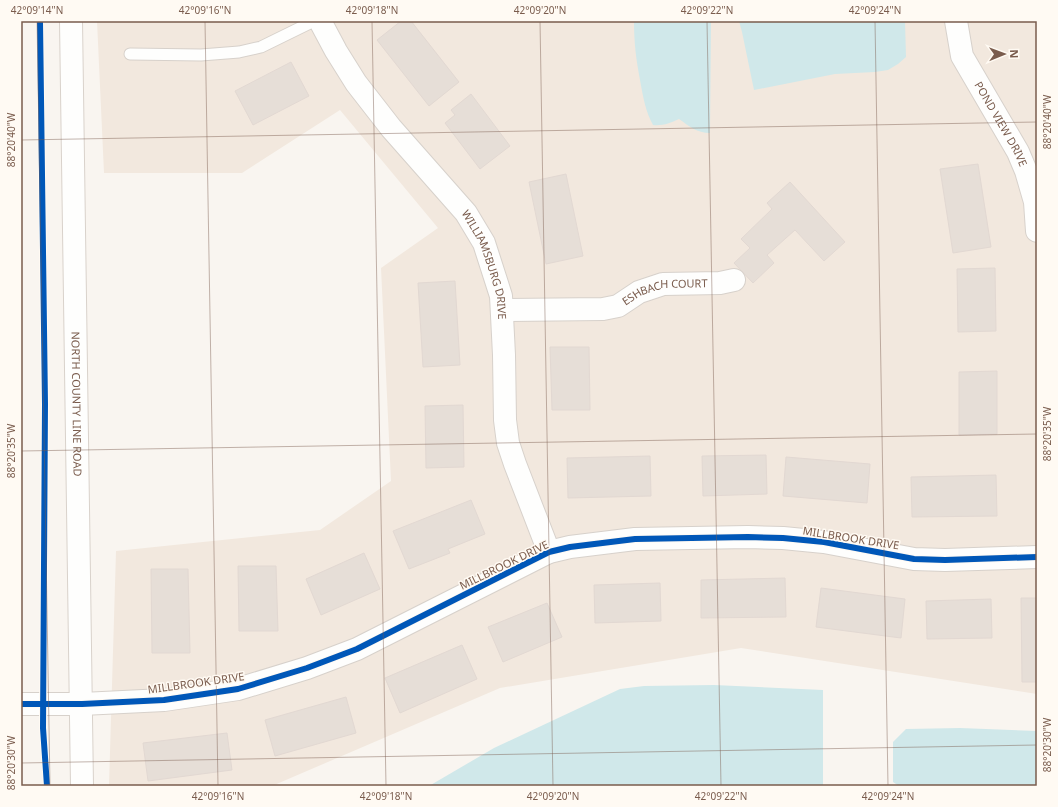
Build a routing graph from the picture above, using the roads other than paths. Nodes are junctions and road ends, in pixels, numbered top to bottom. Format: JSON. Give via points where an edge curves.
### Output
{"nodes":[{"id":1,"x":71,"y":21,"type":"edge"},
{"id":2,"x":314,"y":21,"type":"edge"},
{"id":3,"x":320,"y":21,"type":"edge"},
{"id":4,"x":956,"y":21,"type":"edge"},
{"id":5,"x":130,"y":54,"type":"dead end"},
{"id":6,"x":1037,"y":231,"type":"edge"},
{"id":7,"x":734,"y":280,"type":"dead end"},
{"id":8,"x":503,"y":310,"type":"junction"},
{"id":9,"x":549,"y":552,"type":"junction"},
{"id":10,"x":1037,"y":558,"type":"edge"},
{"id":11,"x":21,"y":704,"type":"edge"},
{"id":12,"x":82,"y":704,"type":"junction"},
{"id":13,"x":82,"y":786,"type":"edge"}],
"edges":[{"from":1,"to":12,"type":"street","name":"NORTH COUNTY LINE ROAD"},
{"from":2,"to":5,"type":"lane","via":[[261,47],[239,52],[201,55]]},
{"from":3,"to":8,"type":"street","name":"WILLIAMSBURG DRIVE","via":[[356,83],[475,227],[484,243]]},
{"from":4,"to":6,"type":"street","name":"POND VIEW DRIVE","via":[[962,56],[1018,152],[1026,171],[1032,187]]},
{"from":7,"to":8,"type":"street","name":"ESHBACH COURT","via":[[720,283],[663,284],[639,292],[618,306],[603,309]]},
{"from":8,"to":9,"type":"street","name":"WILLIAMSBURG DRIVE","via":[[505,420],[508,443]]},
{"from":9,"to":10,"type":"street","name":"MILLBROOK DRIVE","via":[[635,539],[748,537],[824,542],[914,559]]},
{"from":9,"to":12,"type":"street","name":"MILLBROOK DRIVE","via":[[357,649],[307,668],[238,689],[164,700]]},
{"from":11,"to":12,"type":"street","name":"MILLBROOK DRIVE"},
{"from":12,"to":13,"type":"street","name":"NORTH COUNTY LINE ROAD"}]}
